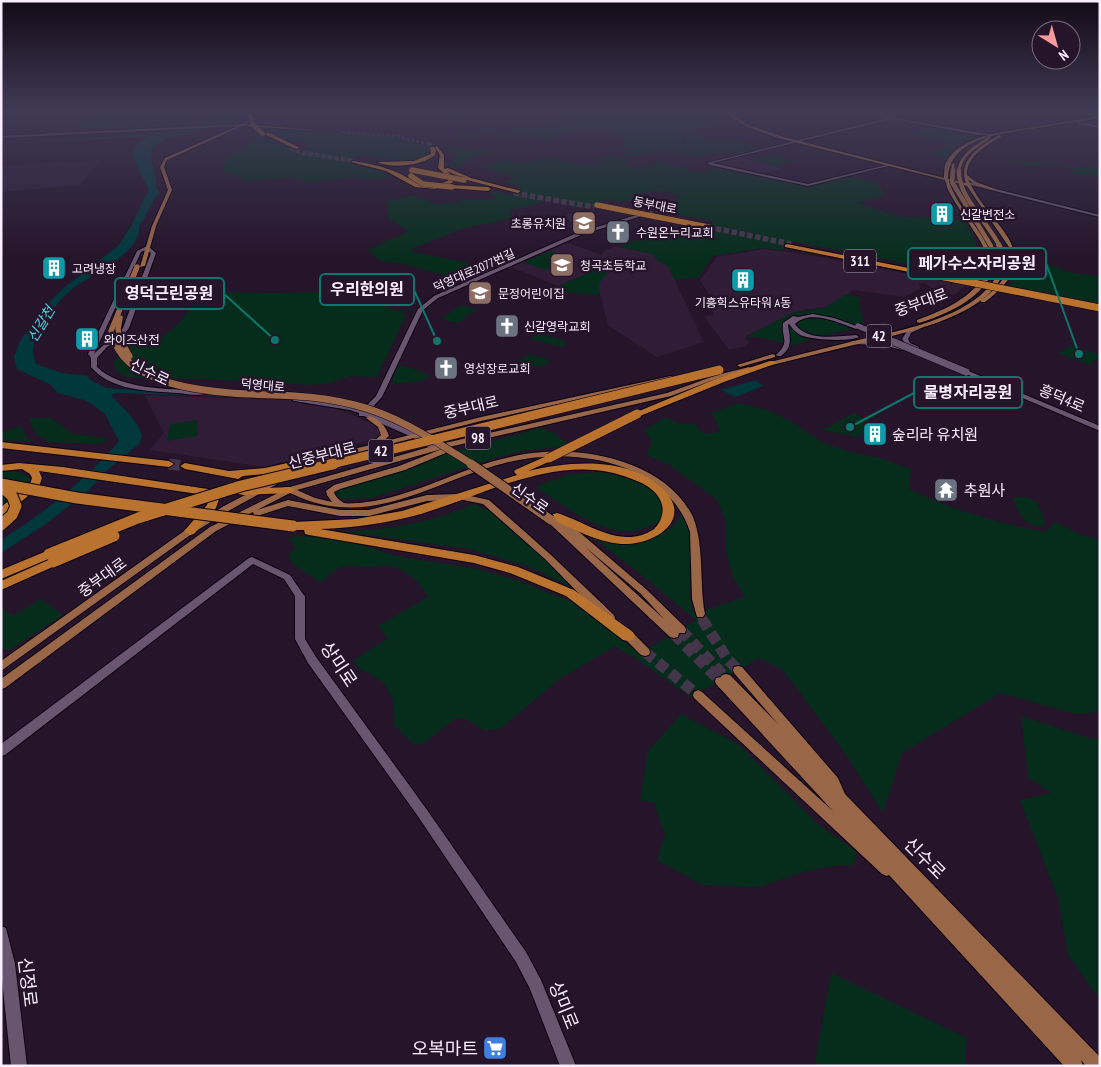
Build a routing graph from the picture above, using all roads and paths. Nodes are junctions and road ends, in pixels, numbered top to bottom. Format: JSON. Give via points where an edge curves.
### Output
{"nodes":[{"id":1,"x":168,"y":161,"type":"edge"},
{"id":2,"x":356,"y":161,"type":"junction"},
{"id":3,"x":416,"y":161,"type":"edge"},
{"id":4,"x":429,"y":161,"type":"edge"},
{"id":5,"x":441,"y":161,"type":"edge"},
{"id":6,"x":723,"y":161,"type":"edge"},
{"id":7,"x":873,"y":161,"type":"edge"},
{"id":8,"x":881,"y":161,"type":"edge"},
{"id":9,"x":948,"y":161,"type":"edge"},
{"id":10,"x":956,"y":161,"type":"edge"},
{"id":11,"x":961,"y":161,"type":"edge"},
{"id":12,"x":969,"y":161,"type":"edge"},
{"id":13,"x":890,"y":165,"type":"junction"},
{"id":14,"x":904,"y":168,"type":"junction"},
{"id":15,"x":444,"y":169,"type":"junction"},
{"id":16,"x":388,"y":170,"type":"joint"},
{"id":17,"x":412,"y":170,"type":"junction"},
{"id":18,"x":915,"y":170,"type":"junction"},
{"id":19,"x":942,"y":171,"type":"junction"},
{"id":20,"x":931,"y":173,"type":"joint"},
{"id":21,"x":965,"y":174,"type":"junction"},
{"id":22,"x":944,"y":178,"type":"junction"},
{"id":23,"x":465,"y":180,"type":"junction"},
{"id":24,"x":452,"y":184,"type":"junction"},
{"id":25,"x":968,"y":184,"type":"junction"},
{"id":26,"x":949,"y":189,"type":"junction"},
{"id":27,"x":991,"y":189,"type":"junction"},
{"id":28,"x":973,"y":191,"type":"junction"},
{"id":29,"x":596,"y":206,"type":"tunnel mouth"},
{"id":30,"x":652,"y":212,"type":"dead end"},
{"id":31,"x":1100,"y":217,"type":"edge"},
{"id":32,"x":707,"y":228,"type":"tunnel mouth"},
{"id":33,"x":789,"y":245,"type":"tunnel mouth"},
{"id":34,"x":148,"y":248,"type":"junction"},
{"id":35,"x":1002,"y":252,"type":"joint"},
{"id":36,"x":987,"y":276,"type":"junction"},
{"id":37,"x":1100,"y":307,"type":"edge"},
{"id":38,"x":960,"y":311,"type":"junction"},
{"id":39,"x":857,"y":326,"type":"junction"},
{"id":40,"x":920,"y":327,"type":"junction"},
{"id":41,"x":856,"y":337,"type":"junction"},
{"id":42,"x":850,"y":343,"type":"junction"},
{"id":43,"x":94,"y":358,"type":"junction"},
{"id":44,"x":776,"y":359,"type":"junction"},
{"id":45,"x":719,"y":373,"type":"junction"},
{"id":46,"x":987,"y":381,"type":"junction"},
{"id":47,"x":379,"y":397,"type":"junction"},
{"id":48,"x":352,"y":408,"type":"junction"},
{"id":49,"x":362,"y":414,"type":"junction"},
{"id":50,"x":370,"y":418,"type":"junction"},
{"id":51,"x":1100,"y":429,"type":"edge"},
{"id":52,"x":414,"y":435,"type":"junction"},
{"id":53,"x":465,"y":441,"type":"junction"},
{"id":54,"x":1,"y":445,"type":"edge"},
{"id":55,"x":436,"y":448,"type":"junction"},
{"id":56,"x":1,"y":449,"type":"edge"},
{"id":57,"x":358,"y":449,"type":"junction"},
{"id":58,"x":75,"y":453,"type":"junction"},
{"id":59,"x":169,"y":464,"type":"tunnel mouth"},
{"id":60,"x":19,"y":466,"type":"junction"},
{"id":61,"x":185,"y":466,"type":"tunnel mouth"},
{"id":62,"x":1,"y":468,"type":"edge"},
{"id":63,"x":231,"y":474,"type":"junction"},
{"id":64,"x":335,"y":476,"type":"junction"},
{"id":65,"x":157,"y":484,"type":"junction"},
{"id":66,"x":1,"y":485,"type":"edge"},
{"id":67,"x":272,"y":485,"type":"junction"},
{"id":68,"x":262,"y":490,"type":"junction"},
{"id":69,"x":290,"y":490,"type":"junction"},
{"id":70,"x":482,"y":491,"type":"junction"},
{"id":71,"x":456,"y":497,"type":"dead end"},
{"id":72,"x":466,"y":498,"type":"dead end"},
{"id":73,"x":342,"y":504,"type":"junction"},
{"id":74,"x":1,"y":512,"type":"edge"},
{"id":75,"x":554,"y":518,"type":"junction"},
{"id":76,"x":1,"y":525,"type":"edge"},
{"id":77,"x":293,"y":526,"type":"junction"},
{"id":78,"x":190,"y":531,"type":"junction"},
{"id":79,"x":202,"y":537,"type":"junction"},
{"id":80,"x":1,"y":575,"type":"edge"},
{"id":81,"x":1,"y":586,"type":"edge"},
{"id":82,"x":700,"y":614,"type":"tunnel mouth"},
{"id":83,"x":678,"y":632,"type":"tunnel mouth"},
{"id":84,"x":628,"y":636,"type":"junction"},
{"id":85,"x":645,"y":652,"type":"tunnel mouth"},
{"id":86,"x":1,"y":667,"type":"edge"},
{"id":87,"x":738,"y":670,"type":"tunnel mouth"},
{"id":88,"x":1,"y":685,"type":"edge"},
{"id":89,"x":698,"y":695,"type":"tunnel mouth"},
{"id":90,"x":1,"y":751,"type":"edge"},
{"id":91,"x":842,"y":800,"type":"junction"},
{"id":92,"x":904,"y":881,"type":"junction"},
{"id":93,"x":1,"y":933,"type":"edge"},
{"id":94,"x":19,"y":1066,"type":"edge"},
{"id":95,"x":568,"y":1066,"type":"edge"},
{"id":96,"x":1075,"y":1066,"type":"edge"},
{"id":97,"x":1097,"y":1066,"type":"edge"}],
"edges":[{"from":1,"to":34,"type":"main road","via":[[162,168],[170,190]]},
{"from":2,"to":3,"type":"highway"},
{"from":2,"to":16,"type":"highway"},
{"from":2,"to":17,"type":"highway"},
{"from":4,"to":17,"type":"highway"},
{"from":5,"to":15,"type":"highway"},
{"from":6,"to":13,"type":"street","via":[[710,164],[808,185]]},
{"from":7,"to":13,"type":"main road"},
{"from":8,"to":18,"type":"main road"},
{"from":9,"to":19,"type":"main road"},
{"from":10,"to":36,"type":"main road","name":"중부대로","number":"42","bridge":true,"via":[[952,182],[994,256]]},
{"from":11,"to":35,"type":"main road","number":"42","bridge":true,"via":[[956,172],[961,186]]},
{"from":12,"to":21,"type":"main road"},
{"from":13,"to":14,"type":"main road"},
{"from":14,"to":18,"type":"main road"},
{"from":14,"to":26,"type":"main road","via":[[940,180]]},
{"from":15,"to":23,"type":"highway"},
{"from":15,"to":24,"type":"highway","bridge":true,"via":[[452,177]]},
{"from":16,"to":24,"type":"highway","via":[[410,184],[430,187]]},
{"from":17,"to":23,"type":"highway","bridge":true},
{"from":17,"to":24,"type":"highway","bridge":true,"via":[[410,176],[416,181],[434,186]]},
{"from":18,"to":19,"type":"main road"},
{"from":18,"to":20,"type":"main road"},
{"from":18,"to":22,"type":"main road"},
{"from":19,"to":22,"type":"main road"},
{"from":20,"to":22,"type":"main road"},
{"from":21,"to":25,"type":"main road","name":"중부대로"},
{"from":21,"to":27,"type":"main road","via":[[975,183]]},
{"from":22,"to":25,"type":"main road"},
{"from":22,"to":26,"type":"main road"},
{"from":23,"to":24,"type":"highway","via":[[515,192]]},
{"from":25,"to":27,"type":"street"},
{"from":25,"to":28,"type":"main road","name":"중부대로"},
{"from":26,"to":36,"type":"main road","via":[[987,251]]},
{"from":27,"to":28,"type":"main road"},
{"from":27,"to":31,"type":"street"},
{"from":28,"to":38,"type":"main road","name":"중부대로","via":[[1011,248],[1013,261],[1011,270],[995,293]]},
{"from":29,"to":32,"type":"highway","name":"동부대로","bridge":true},
{"from":30,"to":47,"type":"street","name":"덕영대로2077번길","via":[[579,234],[436,297],[420,309]]},
{"from":33,"to":37,"type":"highway","number":"311","bridge":true},
{"from":34,"to":43,"type":"street","via":[[139,251],[132,263],[91,354]]},
{"from":34,"to":43,"type":"street","via":[[154,253],[126,328]]},
{"from":34,"to":75,"type":"main road","name":"신수로","bridge":true,"via":[[111,331],[117,349],[137,369],[171,383],[196,388],[318,398],[347,403],[393,418],[462,457]]},
{"from":35,"to":38,"type":"main road","name":"중부대로","number":"42","via":[[1004,260],[997,278],[987,292]]},
{"from":36,"to":41,"type":"main road","name":"중부대로","number":"42","via":[[964,300],[943,312],[911,324]]},
{"from":38,"to":40,"type":"main road","name":"중부대로","number":"42"},
{"from":39,"to":41,"type":"street","via":[[818,316],[800,318],[792,324],[797,331],[812,337]]},
{"from":39,"to":44,"type":"street","via":[[821,315],[793,317],[785,324],[786,350]]},
{"from":39,"to":46,"type":"street","bridge":true},
{"from":40,"to":42,"type":"main road","name":"중부대로","number":"42"},
{"from":40,"to":46,"type":"street","via":[[907,334],[905,340],[908,344]]},
{"from":41,"to":44,"type":"main road","name":"중부대로","number":"42"},
{"from":42,"to":44,"type":"main road","name":"중부대로","number":"42"},
{"from":42,"to":46,"type":"street","via":[[873,342],[895,346]]},
{"from":43,"to":48,"type":"street","name":"덕영대로","via":[[94,367],[101,375],[124,385],[254,394]]},
{"from":44,"to":45,"type":"main road","name":"중부대로","number":"42"},
{"from":44,"to":70,"type":"highway","bridge":true,"via":[[638,414]]},
{"from":45,"to":52,"type":"main road","name":"중부대로","number":"98","bridge":true,"via":[[687,374]]},
{"from":45,"to":53,"type":"main road","name":"중부대로","number":"98","via":[[669,395]]},
{"from":45,"to":80,"type":"highway","name":"신중부대로","number":"42","bridge":true,"via":[[241,486],[138,518]]},
{"from":45,"to":81,"type":"highway","name":"신중부대로","number":"42","bridge":true,"via":[[248,490],[143,524]]},
{"from":46,"to":51,"type":"street","name":"흥덕4로"},
{"from":47,"to":48,"type":"street"},
{"from":47,"to":49,"type":"street","name":"덕영대로2077번길"},
{"from":48,"to":49,"type":"street","name":"덕영대로"},
{"from":49,"to":50,"type":"street","name":"덕영대로"},
{"from":50,"to":52,"type":"street","name":"덕영대로"},
{"from":50,"to":57,"type":"main road","via":[[379,423],[385,436]]},
{"from":52,"to":55,"type":"street","name":"덕영대로"},
{"from":52,"to":57,"type":"main road","name":"중부대로","number":"98"},
{"from":52,"to":64,"type":"main road","via":[[396,450]]},
{"from":53,"to":55,"type":"main road","name":"중부대로","number":"98"},
{"from":53,"to":73,"type":"main road","via":[[402,468],[337,486],[330,493]]},
{"from":54,"to":58,"type":"highway"},
{"from":55,"to":64,"type":"main road","name":"중부대로","number":"98"},
{"from":56,"to":58,"type":"highway"},
{"from":57,"to":63,"type":"highway","via":[[273,470]]},
{"from":57,"to":67,"type":"main road","name":"중부대로","number":"98","via":[[318,462]]},
{"from":58,"to":59,"type":"highway"},
{"from":60,"to":62,"type":"highway"},
{"from":60,"to":65,"type":"highway"},
{"from":60,"to":74,"type":"highway","via":[[33,470],[37,482]]},
{"from":61,"to":63,"type":"highway"},
{"from":63,"to":67,"type":"highway"},
{"from":64,"to":69,"type":"main road","name":"중부대로","number":"98"},
{"from":65,"to":68,"type":"highway","via":[[244,492]]},
{"from":65,"to":78,"type":"highway","via":[[212,495],[212,506]]},
{"from":66,"to":76,"type":"highway","bridge":true,"via":[[16,503],[14,513]]},
{"from":66,"to":77,"type":"highway","bridge":true},
{"from":67,"to":68,"type":"main road","name":"중부대로","number":"98"},
{"from":67,"to":69,"type":"main road"},
{"from":68,"to":69,"type":"highway"},
{"from":68,"to":78,"type":"main road","name":"중부대로","number":"98"},
{"from":69,"to":73,"type":"main road","via":[[314,501]]},
{"from":69,"to":79,"type":"main road","name":"중부대로","number":"98"},
{"from":70,"to":75,"type":"highway","via":[[526,475],[593,466],[635,475],[657,489],[668,504],[664,526],[649,536],[634,540],[601,536]]},
{"from":70,"to":77,"type":"highway","via":[[416,512],[380,519]]},
{"from":71,"to":79,"type":"main road","via":[[427,498],[369,513],[340,513],[288,503],[265,509]]},
{"from":72,"to":84,"type":"main road","via":[[486,502],[548,557]]},
{"from":73,"to":82,"type":"main road","via":[[359,506],[391,500],[519,457],[564,454],[610,460],[660,483],[677,498],[688,515],[696,547]]},
{"from":75,"to":83,"type":"main road","name":"신수로"},
{"from":77,"to":84,"type":"highway","via":[[474,559],[514,570],[570,593]]},
{"from":78,"to":86,"type":"main road","name":"중부대로","number":"98"},
{"from":79,"to":88,"type":"main road","name":"중부대로","number":"98"},
{"from":84,"to":85,"type":"main road"},
{"from":87,"to":91,"type":"main road","via":[[834,782]]},
{"from":89,"to":92,"type":"main road","via":[[879,863]]},
{"from":90,"to":95,"type":"street","name":"상미로","via":[[252,560],[287,577],[300,596],[300,639],[312,660],[521,957],[536,985]]},
{"from":91,"to":92,"type":"main road","name":"신수로","via":[[723,680]]},
{"from":91,"to":97,"type":"main road","name":"신수로"},
{"from":92,"to":96,"type":"main road","name":"신수로"},
{"from":93,"to":94,"type":"street","name":"신정로","via":[[8,964]]}]}
